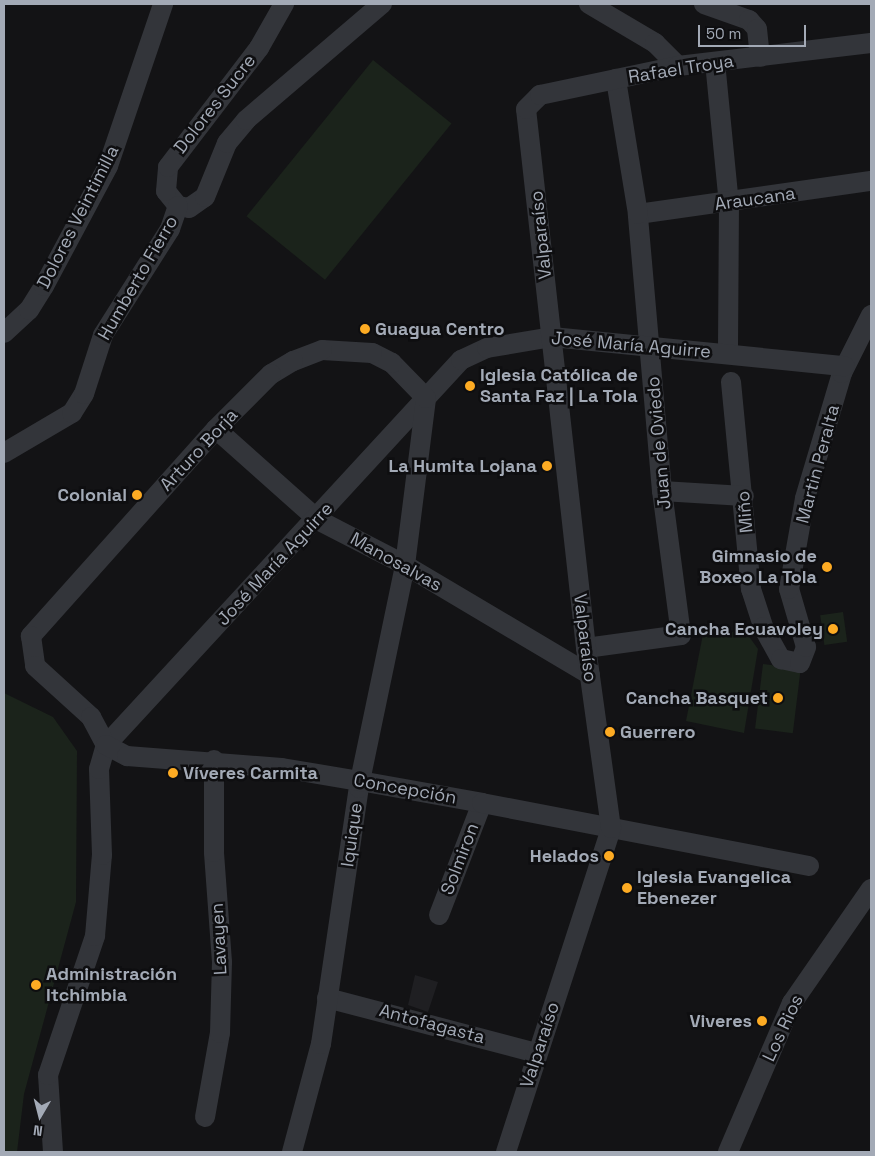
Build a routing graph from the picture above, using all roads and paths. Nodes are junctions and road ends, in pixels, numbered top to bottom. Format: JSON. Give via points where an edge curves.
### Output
{"nodes":[{"id":1,"x":163,"y":4,"type":"edge"},
{"id":2,"x":284,"y":4,"type":"edge"},
{"id":3,"x":382,"y":4,"type":"edge"},
{"id":4,"x":589,"y":4,"type":"edge"},
{"id":5,"x":704,"y":4,"type":"edge"},
{"id":6,"x":871,"y":43,"type":"edge"},
{"id":7,"x":760,"y":57,"type":"junction"},
{"id":8,"x":715,"y":62,"type":"junction"},
{"id":9,"x":678,"y":66,"type":"junction"},
{"id":10,"x":616,"y":79,"type":"junction"},
{"id":11,"x":526,"y":108,"type":"joint"},
{"id":12,"x":871,"y":181,"type":"edge"},
{"id":13,"x":729,"y":204,"type":"junction"},
{"id":14,"x":178,"y":206,"type":"junction"},
{"id":15,"x":638,"y":214,"type":"junction"},
{"id":16,"x":871,"y":315,"type":"edge"},
{"id":17,"x":4,"y":333,"type":"edge"},
{"id":18,"x":552,"y":337,"type":"junction"},
{"id":19,"x":651,"y":349,"type":"junction"},
{"id":20,"x":728,"y":353,"type":"junction"},
{"id":21,"x":845,"y":366,"type":"junction"},
{"id":22,"x":731,"y":382,"type":"dead end"},
{"id":23,"x":426,"y":398,"type":"junction"},
{"id":24,"x":216,"y":429,"type":"junction"},
{"id":25,"x":4,"y":453,"type":"edge"},
{"id":26,"x":662,"y":491,"type":"junction"},
{"id":27,"x":744,"y":496,"type":"junction"},
{"id":28,"x":318,"y":520,"type":"junction"},
{"id":29,"x":405,"y":565,"type":"junction"},
{"id":30,"x":806,"y":647,"type":"joint"},
{"id":31,"x":586,"y":648,"type":"junction"},
{"id":32,"x":590,"y":675,"type":"junction"},
{"id":33,"x":106,"y":745,"type":"junction"},
{"id":34,"x":214,"y":760,"type":"junction"},
{"id":35,"x":360,"y":781,"type":"junction"},
{"id":36,"x":482,"y":803,"type":"junction"},
{"id":37,"x":611,"y":828,"type":"junction"},
{"id":38,"x":809,"y":866,"type":"dead end"},
{"id":39,"x":871,"y":888,"type":"edge"},
{"id":40,"x":439,"y":915,"type":"dead end"},
{"id":41,"x":328,"y":998,"type":"junction"},
{"id":42,"x":536,"y":1053,"type":"junction"},
{"id":43,"x":204,"y":1117,"type":"dead end"},
{"id":44,"x":53,"y":1152,"type":"edge"},
{"id":45,"x":292,"y":1152,"type":"edge"},
{"id":46,"x":506,"y":1152,"type":"edge"},
{"id":47,"x":728,"y":1152,"type":"edge"}],
"edges":[{"from":1,"to":17,"type":"street","name":"Dolores Veintimilla","via":[[108,166],[44,286],[29,310]]},
{"from":2,"to":14,"type":"street","name":"Dolores Sucre","via":[[259,48],[168,167],[166,191]]},
{"from":3,"to":14,"type":"street","name":"Humberto Fierro","via":[[246,120],[227,143],[205,197],[189,208]]},
{"from":4,"to":9,"type":"street","via":[[655,43]]},
{"from":5,"to":7,"type":"street","via":[[749,20],[757,29]]},
{"from":6,"to":7,"type":"street","name":"Rafael Troya"},
{"from":7,"to":8,"type":"street","name":"Rafael Troya"},
{"from":8,"to":9,"type":"street","name":"Rafael Troya"},
{"from":8,"to":13,"type":"street"},
{"from":9,"to":10,"type":"street","name":"Rafael Troya"},
{"from":10,"to":11,"type":"street","name":"Rafael Troya","via":[[540,95]]},
{"from":10,"to":15,"type":"street","name":"Juan de Oviedo"},
{"from":11,"to":18,"type":"street","name":"Valparaíso"},
{"from":12,"to":13,"type":"street","name":"Araucana"},
{"from":13,"to":15,"type":"street","name":"Araucana"},
{"from":13,"to":20,"type":"street"},
{"from":14,"to":25,"type":"street","name":"Humberto Fierro","via":[[170,229],[103,335],[84,394],[72,413]]},
{"from":15,"to":19,"type":"street","name":"Juan de Oviedo"},
{"from":16,"to":21,"type":"street","name":"Martin Peralta"},
{"from":18,"to":19,"type":"street","name":"José María Aguirre"},
{"from":18,"to":23,"type":"street","name":"José María Aguirre","via":[[474,353],[461,360]]},
{"from":18,"to":31,"type":"street","name":"Valparaíso"},
{"from":19,"to":20,"type":"street","name":"José María Aguirre"},
{"from":19,"to":26,"type":"street","name":"Juan de Oviedo"},
{"from":20,"to":21,"type":"street","name":"José María Aguirre"},
{"from":21,"to":30,"type":"street","name":"Martin Peralta","via":[[805,498],[789,589]]},
{"from":22,"to":27,"type":"street","name":"Miño"},
{"from":23,"to":24,"type":"street","name":"Arturo Borja","via":[[392,363],[372,353],[322,350],[271,374]]},
{"from":23,"to":28,"type":"street","name":"José María Aguirre"},
{"from":23,"to":29,"type":"street","name":"Iquique"},
{"from":24,"to":28,"type":"street","name":"Manosalvas"},
{"from":24,"to":33,"type":"street","name":"Arturo Borja","via":[[32,636],[35,666],[91,716]]},
{"from":26,"to":27,"type":"street"},
{"from":26,"to":31,"type":"street","name":"Juan de Oviedo","via":[[680,628],[676,638]]},
{"from":27,"to":30,"type":"street","name":"Miño","via":[[751,589],[762,627],[781,659],[800,663]]},
{"from":28,"to":29,"type":"street","name":"Manosalvas"},
{"from":28,"to":33,"type":"street","name":"José María Aguirre"},
{"from":29,"to":32,"type":"street","name":"Manosalvas"},
{"from":29,"to":35,"type":"street","name":"Iquique"},
{"from":31,"to":32,"type":"street","name":"Valparaíso"},
{"from":32,"to":37,"type":"street","name":"Valparaíso"},
{"from":33,"to":34,"type":"street","name":"Concepción","via":[[127,756]]},
{"from":33,"to":44,"type":"street","name":"José María Aguirre","via":[[99,769],[102,855],[95,936],[48,1075]]},
{"from":34,"to":35,"type":"street","name":"Concepción"},
{"from":34,"to":43,"type":"street","name":"Lavayen","via":[[214,852],[222,962],[220,1033]]},
{"from":35,"to":36,"type":"street","name":"Concepción"},
{"from":35,"to":41,"type":"street","name":"Iquique"},
{"from":36,"to":37,"type":"street","name":"Concepción"},
{"from":36,"to":40,"type":"street","name":"Solmiron"},
{"from":37,"to":38,"type":"street","name":"Concepción"},
{"from":37,"to":42,"type":"street","name":"Valparaíso"},
{"from":39,"to":47,"type":"street","name":"Los Rios","via":[[792,1003]]},
{"from":41,"to":42,"type":"street","name":"Antofagasta"},
{"from":41,"to":45,"type":"street","name":"Iquique","via":[[321,1044]]},
{"from":42,"to":46,"type":"street","name":"Valparaíso"}]}
